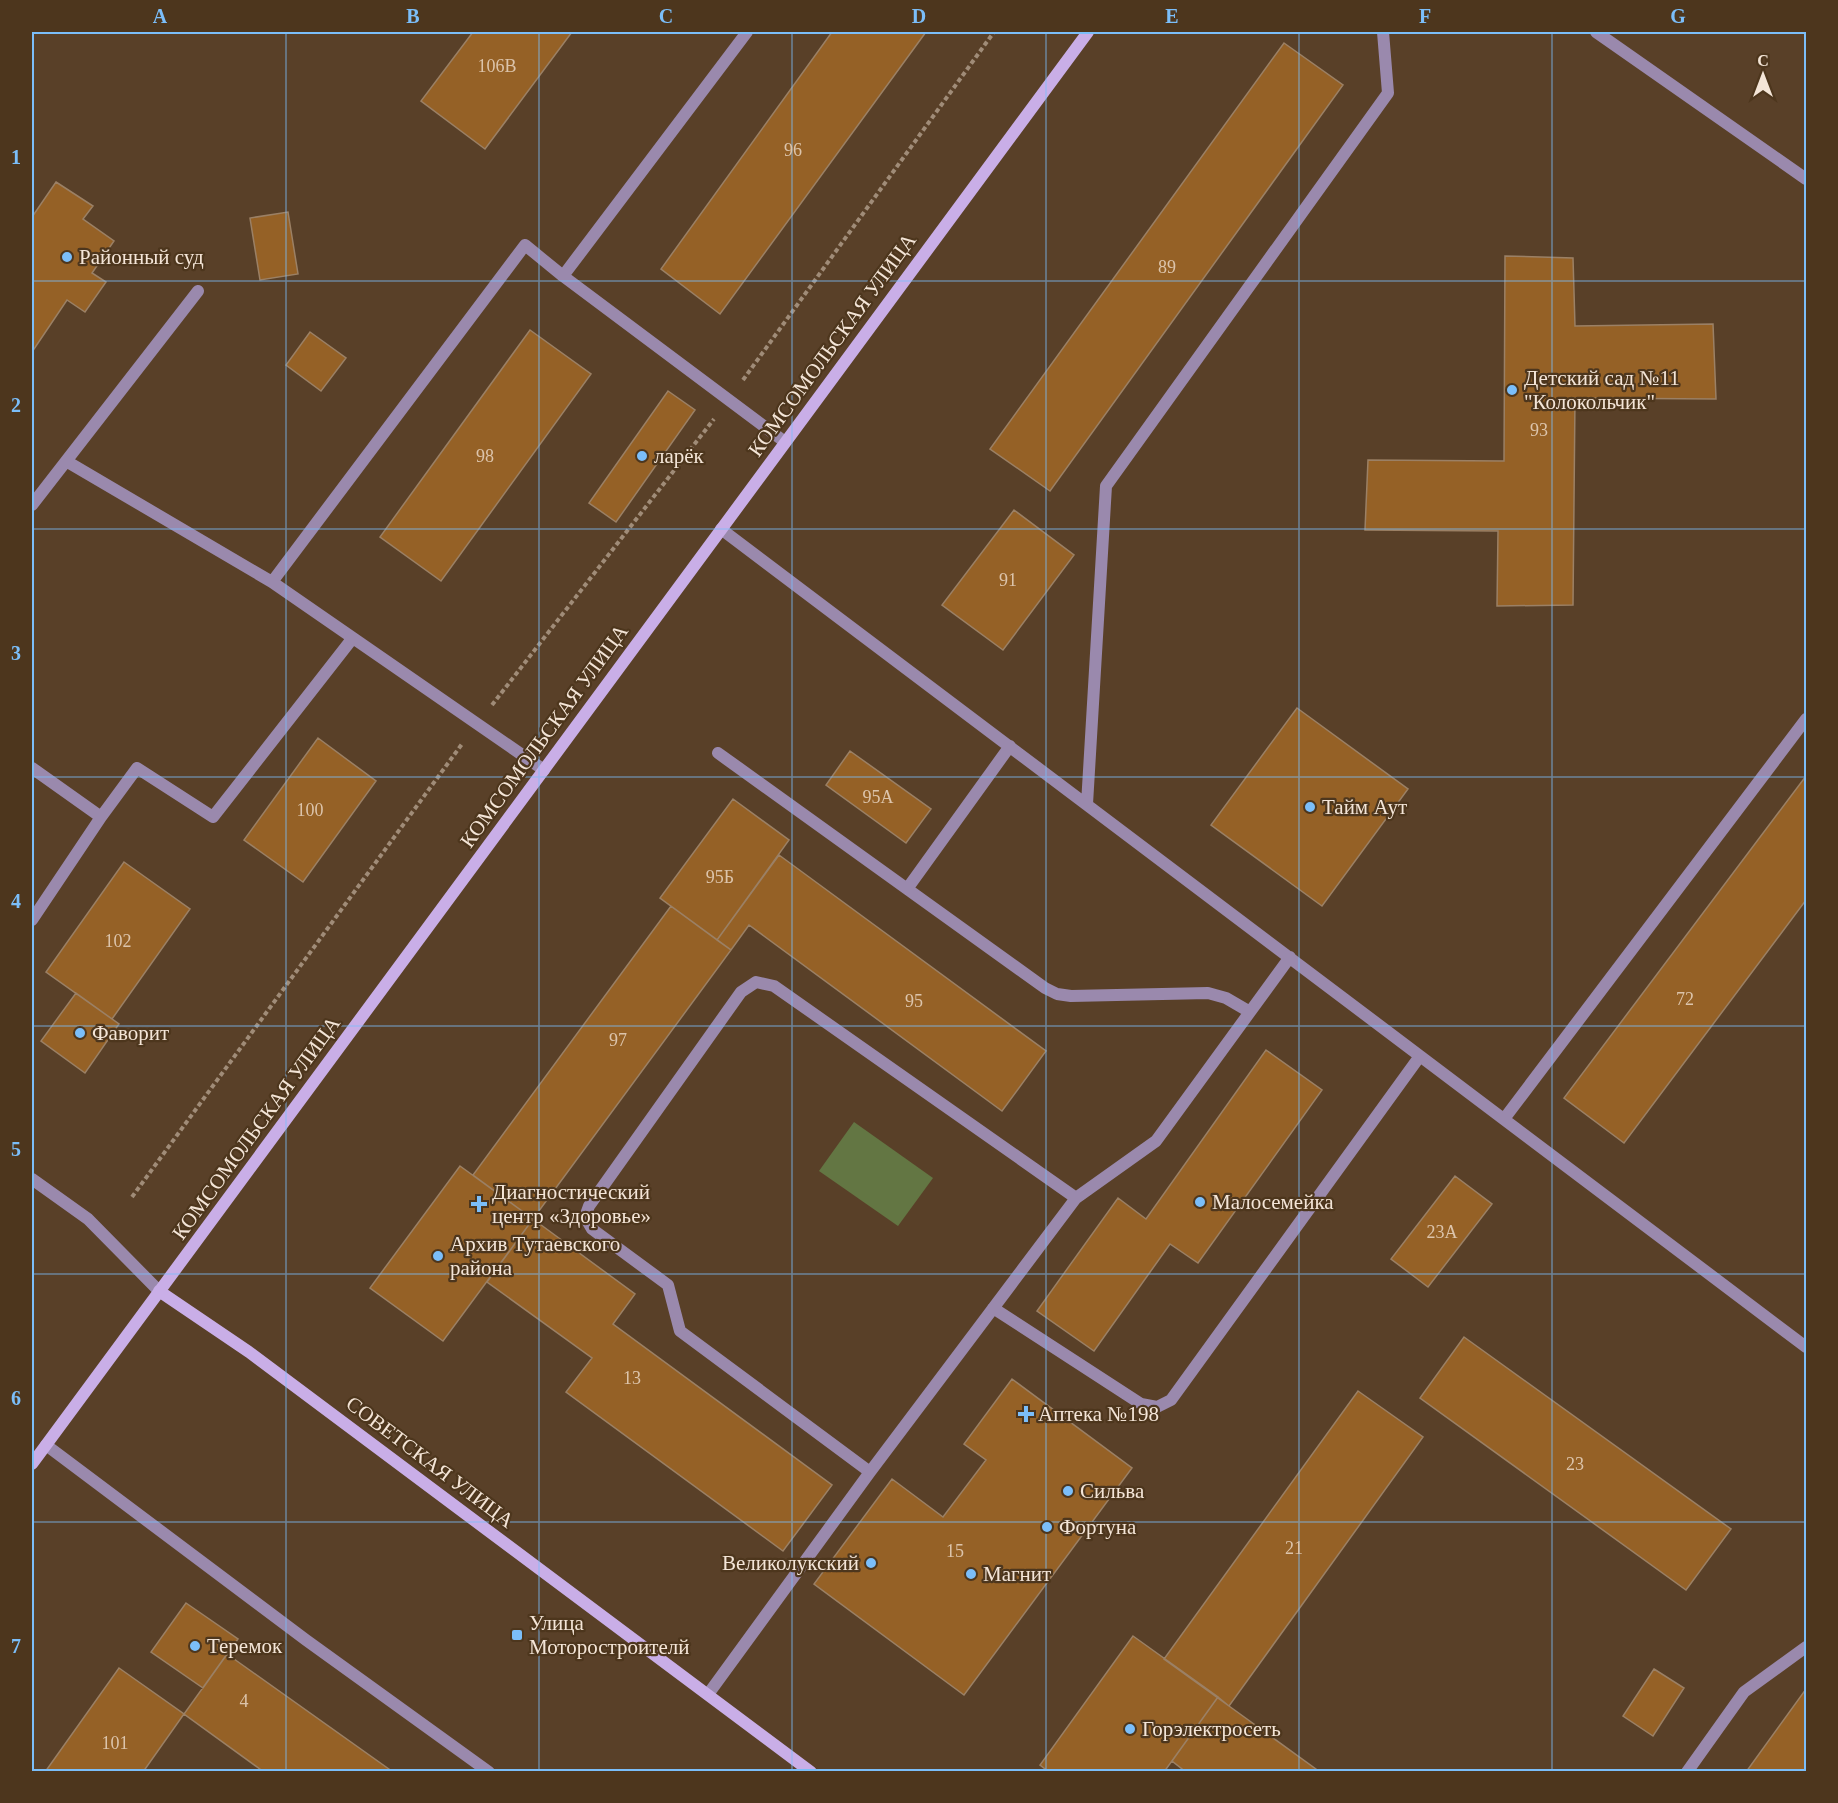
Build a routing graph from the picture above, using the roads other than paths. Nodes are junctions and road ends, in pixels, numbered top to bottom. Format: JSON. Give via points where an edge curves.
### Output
{"nodes":[{"id":1,"x":747,"y":32,"type":"edge"},
{"id":2,"x":1088,"y":32,"type":"edge"},
{"id":3,"x":1383,"y":32,"type":"edge"},
{"id":4,"x":1596,"y":32,"type":"edge"},
{"id":5,"x":1806,"y":179,"type":"edge"},
{"id":6,"x":563,"y":276,"type":"junction"},
{"id":7,"x":198,"y":291,"type":"dead end"},
{"id":8,"x":785,"y":442,"type":"junction"},
{"id":9,"x":66,"y":461,"type":"junction"},
{"id":10,"x":32,"y":505,"type":"edge"},
{"id":11,"x":721,"y":529,"type":"junction"},
{"id":12,"x":272,"y":582,"type":"junction"},
{"id":13,"x":352,"y":639,"type":"junction"},
{"id":14,"x":1806,"y":718,"type":"edge"},
{"id":15,"x":1010,"y":746,"type":"junction"},
{"id":16,"x":718,"y":753,"type":"dead end"},
{"id":17,"x":32,"y":768,"type":"edge"},
{"id":18,"x":544,"y":770,"type":"junction"},
{"id":19,"x":1087,"y":804,"type":"junction"},
{"id":20,"x":101,"y":817,"type":"junction"},
{"id":21,"x":907,"y":889,"type":"junction"},
{"id":22,"x":32,"y":920,"type":"edge"},
{"id":23,"x":1290,"y":957,"type":"junction"},
{"id":24,"x":1250,"y":1012,"type":"junction"},
{"id":25,"x":1420,"y":1056,"type":"junction"},
{"id":26,"x":1504,"y":1119,"type":"junction"},
{"id":27,"x":32,"y":1179,"type":"edge"},
{"id":28,"x":1076,"y":1198,"type":"junction"},
{"id":29,"x":159,"y":1291,"type":"junction"},
{"id":30,"x":993,"y":1308,"type":"junction"},
{"id":31,"x":1806,"y":1347,"type":"edge"},
{"id":32,"x":46,"y":1445,"type":"junction"},
{"id":33,"x":32,"y":1464,"type":"edge"},
{"id":34,"x":870,"y":1472,"type":"junction"},
{"id":35,"x":1806,"y":1647,"type":"edge"},
{"id":36,"x":709,"y":1693,"type":"junction"},
{"id":37,"x":489,"y":1772,"type":"edge"},
{"id":38,"x":811,"y":1772,"type":"edge"},
{"id":39,"x":1687,"y":1772,"type":"edge"}],
"edges":[{"from":1,"to":6,"type":"street"},
{"from":2,"to":8,"type":"main road","name":"КОМСОМОЛЬСКАЯ УЛИЦА"},
{"from":3,"to":19,"type":"street","via":[[1388,93],[1106,486]]},
{"from":4,"to":5,"type":"street"},
{"from":6,"to":8,"type":"street"},
{"from":6,"to":12,"type":"street","via":[[525,245]]},
{"from":7,"to":9,"type":"street"},
{"from":8,"to":11,"type":"main road","name":"КОМСОМОЛЬСКАЯ УЛИЦА"},
{"from":9,"to":10,"type":"street"},
{"from":9,"to":12,"type":"street"},
{"from":11,"to":15,"type":"street"},
{"from":11,"to":18,"type":"main road","name":"КОМСОМОЛЬСКАЯ УЛИЦА"},
{"from":12,"to":13,"type":"street"},
{"from":13,"to":18,"type":"street"},
{"from":13,"to":20,"type":"street","via":[[213,817],[137,768]]},
{"from":14,"to":26,"type":"street"},
{"from":15,"to":19,"type":"street"},
{"from":15,"to":21,"type":"street"},
{"from":16,"to":21,"type":"street"},
{"from":17,"to":20,"type":"street"},
{"from":18,"to":29,"type":"main road","name":"КОМСОМОЛЬСКАЯ УЛИЦА"},
{"from":19,"to":23,"type":"street"},
{"from":20,"to":22,"type":"street"},
{"from":21,"to":24,"type":"street","via":[[1057,994],[1208,993]]},
{"from":23,"to":24,"type":"street"},
{"from":23,"to":25,"type":"street"},
{"from":24,"to":28,"type":"street","via":[[1156,1141]]},
{"from":25,"to":26,"type":"street"},
{"from":25,"to":30,"type":"street","via":[[1171,1400],[1157,1407],[1141,1404]]},
{"from":26,"to":31,"type":"street"},
{"from":27,"to":29,"type":"street","name":"СОВЕТСКАЯ УЛИЦА","via":[[88,1219]]},
{"from":28,"to":30,"type":"street"},
{"from":28,"to":34,"type":"street","via":[[774,986],[756,982],[741,992],[585,1217],[592,1229],[668,1285],[680,1331]]},
{"from":29,"to":32,"type":"main road","name":"КОМСОМОЛЬСКАЯ УЛИЦА"},
{"from":29,"to":36,"type":"main road","name":"СОВЕТСКАЯ УЛИЦА","via":[[249,1352]]},
{"from":30,"to":34,"type":"street"},
{"from":32,"to":33,"type":"main road","name":"КОМСОМОЛЬСКАЯ УЛИЦА"},
{"from":32,"to":37,"type":"street"},
{"from":34,"to":36,"type":"street"},
{"from":35,"to":39,"type":"street","via":[[1744,1692]]},
{"from":36,"to":38,"type":"main road","name":"СОВЕТСКАЯ УЛИЦА"}]}
